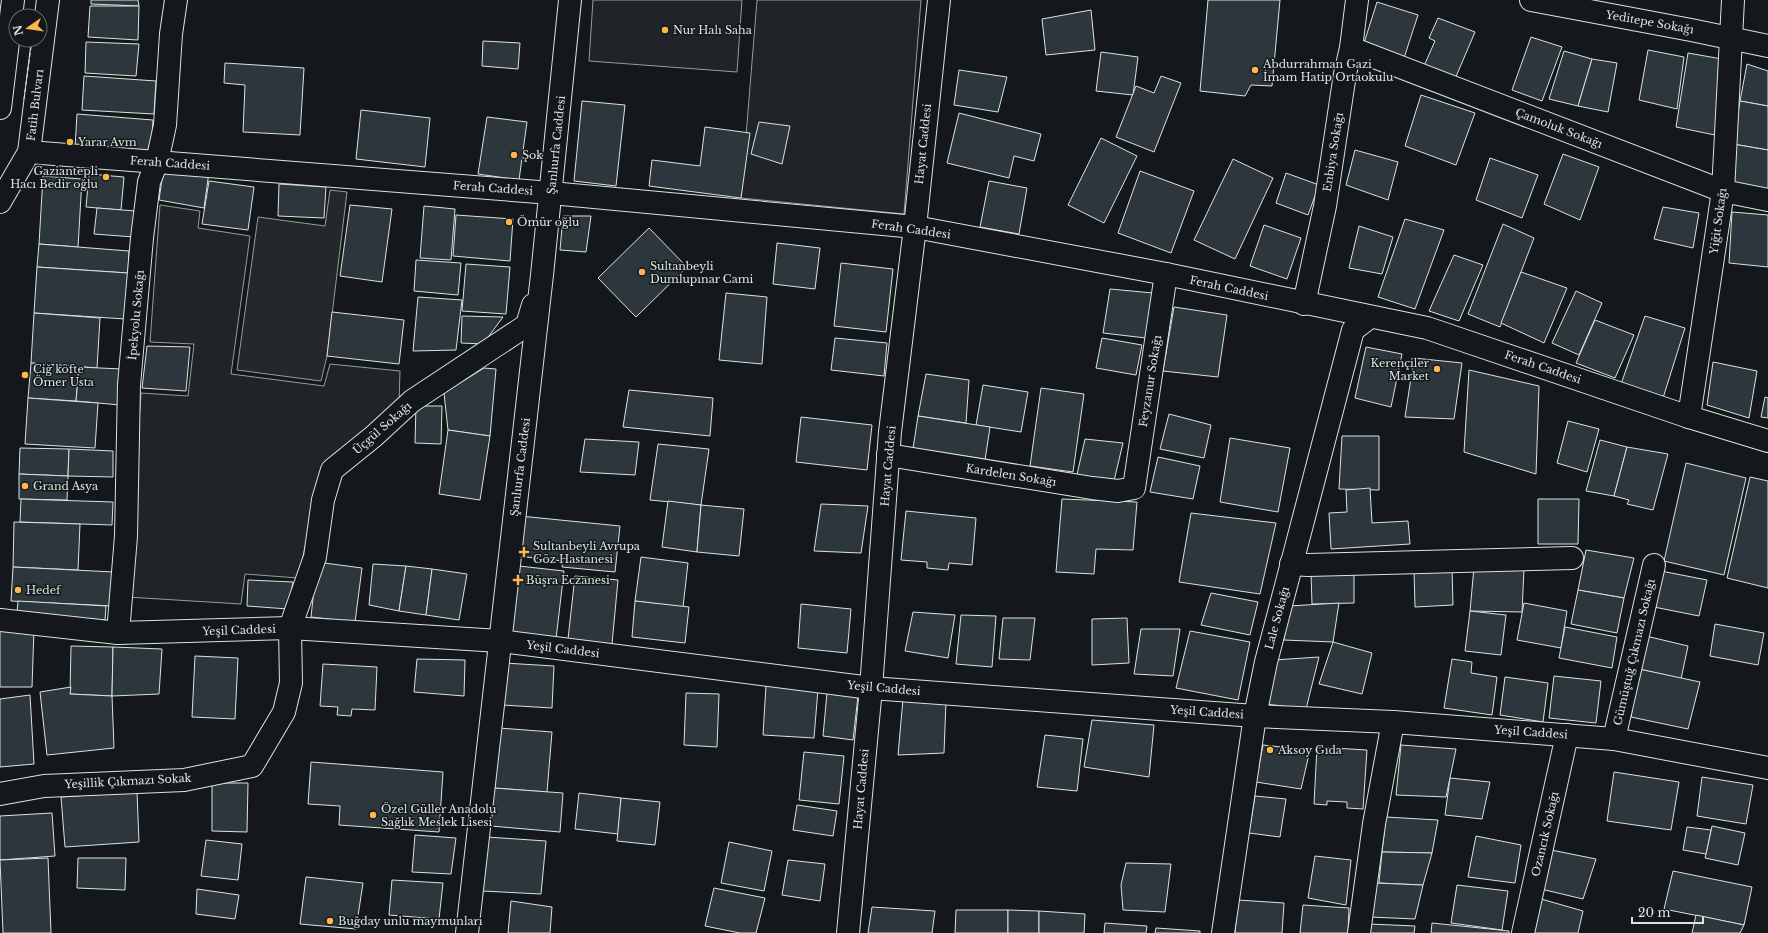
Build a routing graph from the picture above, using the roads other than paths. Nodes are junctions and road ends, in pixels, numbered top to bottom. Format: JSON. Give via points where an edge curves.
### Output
{"nodes":[{"id":1,"x":13,"y":0,"type":"edge"},
{"id":2,"x":48,"y":0,"type":"edge"},
{"id":3,"x":176,"y":0,"type":"edge"},
{"id":4,"x":570,"y":0,"type":"edge"},
{"id":5,"x":939,"y":0,"type":"edge"},
{"id":6,"x":1357,"y":0,"type":"edge"},
{"id":7,"x":1531,"y":0,"type":"edge"},
{"id":8,"x":1733,"y":0,"type":"edge"},
{"id":9,"x":1730,"y":38,"type":"junction"},
{"id":10,"x":1768,"y":46,"type":"edge"},
{"id":11,"x":1351,"y":48,"type":"junction"},
{"id":12,"x":0,"y":108,"type":"edge"},
{"id":13,"x":29,"y":152,"type":"junction"},
{"id":14,"x":157,"y":162,"type":"junction"},
{"id":15,"x":1723,"y":192,"type":"junction"},
{"id":16,"x":551,"y":193,"type":"junction"},
{"id":17,"x":1768,"y":200,"type":"edge"},
{"id":18,"x":0,"y":202,"type":"edge"},
{"id":19,"x":915,"y":228,"type":"junction"},
{"id":20,"x":1166,"y":274,"type":"junction"},
{"id":21,"x":542,"y":275,"type":"junction"},
{"id":22,"x":1304,"y":304,"type":"junction"},
{"id":23,"x":1370,"y":317,"type":"junction"},
{"id":24,"x":1689,"y":417,"type":"junction"},
{"id":25,"x":1768,"y":441,"type":"edge"},
{"id":26,"x":888,"y":455,"type":"junction"},
{"id":27,"x":1134,"y":488,"type":"joint"},
{"id":28,"x":1572,"y":558,"type":"dead end"},
{"id":29,"x":1292,"y":564,"type":"junction"},
{"id":30,"x":1654,"y":565,"type":"dead end"},
{"id":31,"x":0,"y":620,"type":"edge"},
{"id":32,"x":290,"y":628,"type":"junction"},
{"id":33,"x":118,"y":633,"type":"junction"},
{"id":34,"x":500,"y":641,"type":"junction"},
{"id":35,"x":871,"y":688,"type":"junction"},
{"id":36,"x":1255,"y":716,"type":"junction"},
{"id":37,"x":1393,"y":722,"type":"junction"},
{"id":38,"x":1567,"y":735,"type":"junction"},
{"id":39,"x":1614,"y":739,"type":"junction"},
{"id":40,"x":1768,"y":768,"type":"edge"},
{"id":41,"x":0,"y":794,"type":"edge"},
{"id":42,"x":467,"y":933,"type":"edge"},
{"id":43,"x":848,"y":933,"type":"edge"},
{"id":44,"x":1223,"y":933,"type":"edge"},
{"id":45,"x":1359,"y":933,"type":"edge"},
{"id":46,"x":1523,"y":933,"type":"edge"}],
"edges":[{"from":1,"to":12,"type":"street"},
{"from":2,"to":13,"type":"street","name":"Fatih Bulvarı"},
{"from":3,"to":14,"type":"street","name":"İpekyolu Sokağı","via":[[171,34],[165,125]]},
{"from":4,"to":16,"type":"street","name":"Şanlıurfa Caddesi"},
{"from":5,"to":19,"type":"street","name":"Hayat Caddesi"},
{"from":6,"to":11,"type":"street","name":"Enbiya Sokağı"},
{"from":7,"to":9,"type":"street","name":"Yeditepe Sokağı"},
{"from":8,"to":9,"type":"street","name":"Yiğit Sokağı"},
{"from":9,"to":10,"type":"street","name":"Yeditepe Sokağı"},
{"from":9,"to":15,"type":"street","name":"Yiğit Sokağı"},
{"from":11,"to":15,"type":"street","name":"Çamoluk Sokağı"},
{"from":11,"to":22,"type":"street","name":"Enbiya Sokağı","via":[[1325,206]]},
{"from":13,"to":14,"type":"street","name":"Ferah Caddesi"},
{"from":13,"to":18,"type":"street","name":"Fatih Bulvarı"},
{"from":14,"to":16,"type":"street","name":"Ferah Caddesi"},
{"from":14,"to":33,"type":"street","name":"İpekyolu Sokağı","via":[[149,182],[129,385],[126,536]]},
{"from":15,"to":17,"type":"street","name":"Çamoluk Sokağı"},
{"from":15,"to":24,"type":"street","name":"Yiğit Sokağı"},
{"from":16,"to":19,"type":"street","name":"Ferah Caddesi"},
{"from":16,"to":21,"type":"street","name":"Şanlıurfa Caddesi"},
{"from":19,"to":20,"type":"street","name":"Ferah Caddesi"},
{"from":19,"to":26,"type":"street","name":"Hayat Caddesi"},
{"from":20,"to":22,"type":"street","name":"Ferah Caddesi"},
{"from":20,"to":27,"type":"street","name":"Feyzanur Sokağı"},
{"from":21,"to":32,"type":"street","name":"Üçgül Sokağı","via":[[527,325],[412,401],[332,470],[324,500],[315,557]]},
{"from":21,"to":34,"type":"street","name":"Şanlıurfa Caddesi"},
{"from":22,"to":23,"type":"street","name":"Ferah Caddesi"},
{"from":23,"to":24,"type":"street","name":"Ferah Caddesi","via":[[1427,328]]},
{"from":23,"to":29,"type":"street","name":"Lale Sokağı","via":[[1353,330]]},
{"from":24,"to":25,"type":"street","name":"Ferah Caddesi"},
{"from":26,"to":27,"type":"street","name":"Kardelen Sokağı","via":[[1092,488],[1118,491]]},
{"from":26,"to":35,"type":"street","name":"Hayat Caddesi"},
{"from":28,"to":29,"type":"street"},
{"from":29,"to":36,"type":"street","name":"Lale Sokağı","via":[[1266,662]]},
{"from":30,"to":39,"type":"street","name":"Gümüştuğ Çıkmazı Sokağı"},
{"from":31,"to":33,"type":"street","name":"Yeşil Caddesi"},
{"from":32,"to":33,"type":"street","name":"Yeşil Caddesi"},
{"from":32,"to":34,"type":"street","name":"Yeşil Caddesi"},
{"from":32,"to":41,"type":"street","name":"Yeşillik Çıkmazı Sokak","via":[[291,683],[284,712],[252,766],[184,780],[44,786]]},
{"from":34,"to":35,"type":"street","name":"Yeşil Caddesi"},
{"from":34,"to":42,"type":"street","name":"Şanlıurfa Caddesi"},
{"from":35,"to":36,"type":"street","name":"Yeşil Caddesi"},
{"from":35,"to":43,"type":"street","name":"Hayat Caddesi"},
{"from":36,"to":37,"type":"street","name":"Yeşil Caddesi"},
{"from":36,"to":44,"type":"street","name":"Lale Sokağı"},
{"from":37,"to":38,"type":"street","name":"Yeşil Caddesi"},
{"from":37,"to":45,"type":"street","via":[[1374,824]]},
{"from":38,"to":39,"type":"street","name":"Yeşil Caddesi"},
{"from":38,"to":46,"type":"street","name":"Ozancık Sokağı"},
{"from":39,"to":40,"type":"street","name":"Yeşil Caddesi"}]}
